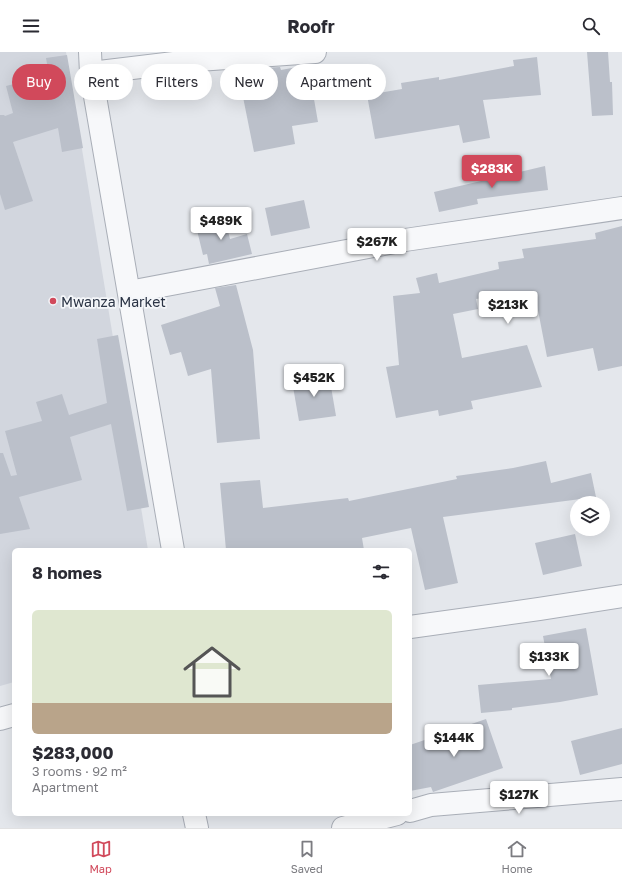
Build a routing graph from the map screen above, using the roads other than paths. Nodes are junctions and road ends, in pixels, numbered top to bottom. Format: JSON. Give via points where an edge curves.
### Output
{"nodes":[{"id":1,"x":90,"y":52,"type":"edge"},
{"id":2,"x":315,"y":52,"type":"edge"},
{"id":3,"x":91,"y":64,"type":"edge"},
{"id":4,"x":133,"y":69,"type":"edge"},
{"id":5,"x":96,"y":100,"type":"edge"},
{"id":6,"x":622,"y":208,"type":"edge"},
{"id":7,"x":129,"y":292,"type":"junction"},
{"id":8,"x":174,"y":548,"type":"edge"},
{"id":9,"x":622,"y":596,"type":"edge"},
{"id":10,"x":412,"y":627,"type":"edge"},
{"id":11,"x":12,"y":716,"type":"edge"},
{"id":12,"x":0,"y":719,"type":"edge"},
{"id":13,"x":622,"y":789,"type":"edge"},
{"id":14,"x":412,"y":810,"type":"edge"},
{"id":15,"x":194,"y":816,"type":"edge"},
{"id":16,"x":389,"y":816,"type":"edge"},
{"id":17,"x":197,"y":828,"type":"edge"},
{"id":18,"x":343,"y":828,"type":"edge"}],
"edges":[{"from":1,"to":3,"type":"street"},
{"from":2,"to":4,"type":"street","via":[[198,60]]},
{"from":5,"to":7,"type":"street"},
{"from":6,"to":7,"type":"street","via":[[405,240]]},
{"from":7,"to":8,"type":"street"},
{"from":9,"to":10,"type":"street"},
{"from":11,"to":12,"type":"street"},
{"from":13,"to":14,"type":"street","via":[[432,805]]},
{"from":15,"to":17,"type":"street"},
{"from":16,"to":18,"type":"street"}]}
